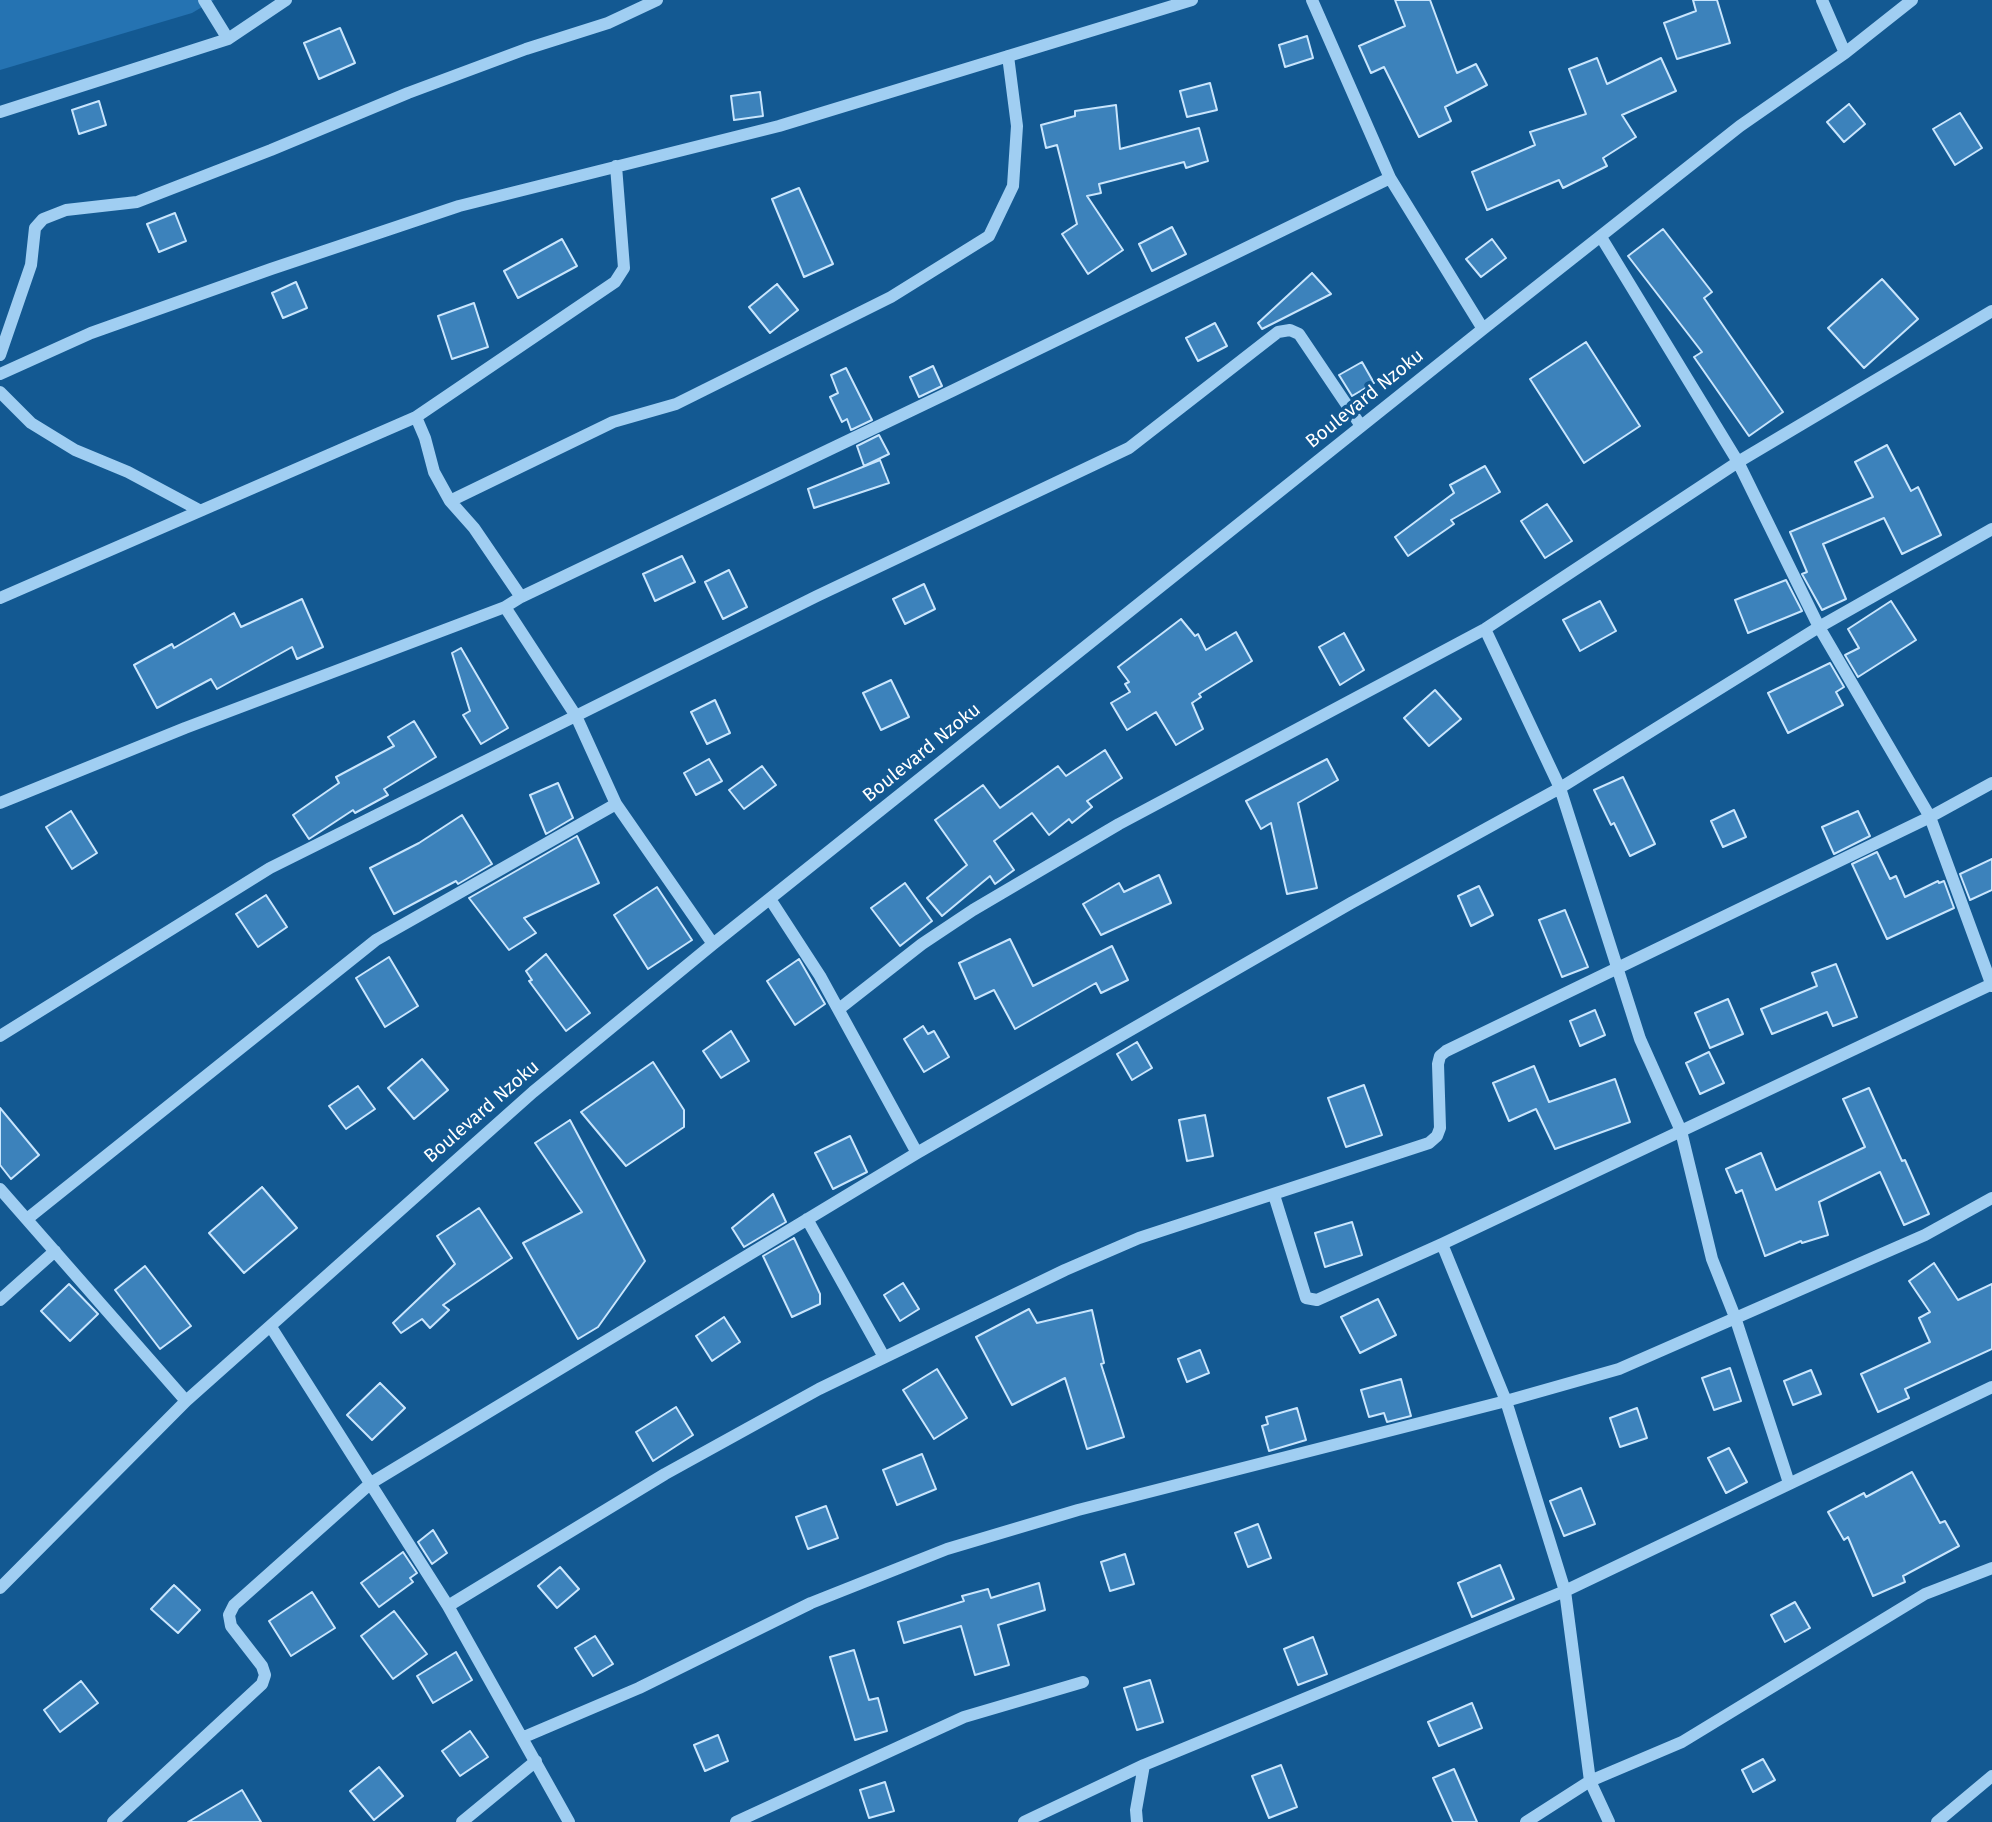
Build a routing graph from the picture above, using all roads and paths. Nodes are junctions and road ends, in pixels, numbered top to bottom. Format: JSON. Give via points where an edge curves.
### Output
{"nodes":[{"id":1,"x":204,"y":0,"type":"edge"},
{"id":2,"x":286,"y":0,"type":"edge"},
{"id":3,"x":657,"y":0,"type":"edge"},
{"id":4,"x":1192,"y":0,"type":"edge"},
{"id":5,"x":1312,"y":0,"type":"edge"},
{"id":6,"x":1822,"y":0,"type":"edge"},
{"id":7,"x":1912,"y":0,"type":"edge"},
{"id":8,"x":228,"y":39,"type":"junction"},
{"id":9,"x":1845,"y":53,"type":"junction"},
{"id":10,"x":1008,"y":56,"type":"junction"},
{"id":11,"x":0,"y":112,"type":"edge"},
{"id":12,"x":616,"y":166,"type":"junction"},
{"id":13,"x":1390,"y":178,"type":"junction"},
{"id":14,"x":1601,"y":237,"type":"junction"},
{"id":15,"x":1992,"y":311,"type":"edge"},
{"id":16,"x":1483,"y":329,"type":"junction"},
{"id":17,"x":0,"y":355,"type":"edge"},
{"id":18,"x":0,"y":374,"type":"edge"},
{"id":19,"x":0,"y":392,"type":"edge"},
{"id":20,"x":416,"y":417,"type":"junction"},
{"id":21,"x":1361,"y":426,"type":"junction"},
{"id":22,"x":1738,"y":462,"type":"junction"},
{"id":23,"x":450,"y":501,"type":"junction"},
{"id":24,"x":199,"y":510,"type":"junction"},
{"id":25,"x":1992,"y":529,"type":"edge"},
{"id":26,"x":521,"y":597,"type":"junction"},
{"id":27,"x":0,"y":598,"type":"edge"},
{"id":28,"x":505,"y":607,"type":"junction"},
{"id":29,"x":1819,"y":627,"type":"junction"},
{"id":30,"x":1485,"y":629,"type":"junction"},
{"id":31,"x":576,"y":716,"type":"junction"},
{"id":32,"x":1992,"y":783,"type":"edge"},
{"id":33,"x":1560,"y":788,"type":"junction"},
{"id":34,"x":0,"y":803,"type":"edge"},
{"id":35,"x":616,"y":804,"type":"junction"},
{"id":36,"x":1930,"y":817,"type":"junction"},
{"id":37,"x":771,"y":899,"type":"junction"},
{"id":38,"x":713,"y":944,"type":"junction"},
{"id":39,"x":1618,"y":968,"type":"junction"},
{"id":40,"x":1992,"y":985,"type":"edge"},
{"id":41,"x":839,"y":1009,"type":"junction"},
{"id":42,"x":0,"y":1036,"type":"edge"},
{"id":43,"x":1681,"y":1131,"type":"junction"},
{"id":44,"x":917,"y":1153,"type":"junction"},
{"id":45,"x":0,"y":1189,"type":"edge"},
{"id":46,"x":1274,"y":1195,"type":"junction"},
{"id":47,"x":1992,"y":1198,"type":"edge"},
{"id":48,"x":27,"y":1219,"type":"junction"},
{"id":49,"x":807,"y":1219,"type":"junction"},
{"id":50,"x":1442,"y":1244,"type":"junction"},
{"id":51,"x":55,"y":1251,"type":"junction"},
{"id":52,"x":0,"y":1300,"type":"edge"},
{"id":53,"x":1735,"y":1317,"type":"junction"},
{"id":54,"x":271,"y":1327,"type":"junction"},
{"id":55,"x":884,"y":1357,"type":"junction"},
{"id":56,"x":1992,"y":1387,"type":"edge"},
{"id":57,"x":186,"y":1401,"type":"junction"},
{"id":58,"x":1506,"y":1401,"type":"junction"},
{"id":59,"x":371,"y":1483,"type":"junction"},
{"id":60,"x":1790,"y":1483,"type":"junction"},
{"id":61,"x":1992,"y":1568,"type":"edge"},
{"id":62,"x":0,"y":1588,"type":"edge"},
{"id":63,"x":1565,"y":1591,"type":"junction"},
{"id":64,"x":449,"y":1606,"type":"junction"},
{"id":65,"x":1083,"y":1682,"type":"dead end"},
{"id":66,"x":524,"y":1737,"type":"junction"},
{"id":67,"x":536,"y":1761,"type":"junction"},
{"id":68,"x":1144,"y":1765,"type":"junction"},
{"id":69,"x":1992,"y":1776,"type":"edge"},
{"id":70,"x":1591,"y":1781,"type":"junction"},
{"id":71,"x":113,"y":1822,"type":"edge"},
{"id":72,"x":462,"y":1822,"type":"edge"},
{"id":73,"x":569,"y":1822,"type":"edge"},
{"id":74,"x":736,"y":1822,"type":"edge"},
{"id":75,"x":1024,"y":1822,"type":"edge"},
{"id":76,"x":1137,"y":1822,"type":"edge"},
{"id":77,"x":1526,"y":1822,"type":"edge"},
{"id":78,"x":1609,"y":1822,"type":"edge"},
{"id":79,"x":1937,"y":1822,"type":"edge"}],
"edges":[{"from":1,"to":8,"type":"street"},
{"from":2,"to":8,"type":"street"},
{"from":3,"to":17,"type":"street","via":[[608,23],[408,93],[137,202],[65,210],[43,219],[35,228],[31,265]]},
{"from":4,"to":10,"type":"street"},
{"from":5,"to":13,"type":"street"},
{"from":6,"to":9,"type":"street"},
{"from":7,"to":9,"type":"street","name":"Boulevard Nzoku"},
{"from":8,"to":11,"type":"street"},
{"from":9,"to":14,"type":"street","name":"Boulevard Nzoku","via":[[1740,126]]},
{"from":10,"to":12,"type":"street","via":[[779,126]]},
{"from":10,"to":23,"type":"street","via":[[1017,126],[1013,186],[989,236],[891,297],[676,404],[613,422]]},
{"from":12,"to":18,"type":"street","via":[[459,206],[271,269],[90,333]]},
{"from":12,"to":20,"type":"street","via":[[624,268],[615,282]]},
{"from":13,"to":16,"type":"street"},
{"from":13,"to":26,"type":"street"},
{"from":14,"to":16,"type":"street","name":"Boulevard Nzoku"},
{"from":14,"to":22,"type":"street"},
{"from":15,"to":22,"type":"street"},
{"from":16,"to":21,"type":"street","name":"Boulevard Nzoku"},
{"from":19,"to":24,"type":"street","via":[[31,423],[75,450]]},
{"from":20,"to":23,"type":"street","via":[[433,472]]},
{"from":20,"to":24,"type":"street"},
{"from":21,"to":31,"type":"street","via":[[1299,334],[1278,332],[1129,448]]},
{"from":21,"to":37,"type":"street","name":"Boulevard Nzoku"},
{"from":22,"to":29,"type":"street"},
{"from":22,"to":30,"type":"street"},
{"from":23,"to":26,"type":"street"},
{"from":24,"to":27,"type":"street"},
{"from":25,"to":29,"type":"street"},
{"from":26,"to":28,"type":"street"},
{"from":28,"to":31,"type":"street"},
{"from":28,"to":34,"type":"street"},
{"from":29,"to":33,"type":"street"},
{"from":29,"to":36,"type":"street"},
{"from":30,"to":33,"type":"street"},
{"from":30,"to":41,"type":"street","via":[[1049,864],[922,944]]},
{"from":31,"to":35,"type":"street"},
{"from":31,"to":42,"type":"street","via":[[270,868]]},
{"from":32,"to":36,"type":"street"},
{"from":33,"to":39,"type":"street"},
{"from":33,"to":44,"type":"street"},
{"from":35,"to":38,"type":"street"},
{"from":35,"to":48,"type":"street","via":[[376,940]]},
{"from":36,"to":39,"type":"street"},
{"from":36,"to":40,"type":"street"},
{"from":37,"to":38,"type":"street","name":"Boulevard Nzoku"},
{"from":37,"to":41,"type":"street"},
{"from":38,"to":54,"type":"street","name":"Boulevard Nzoku","via":[[533,1092]]},
{"from":39,"to":43,"type":"street","via":[[1640,1039]]},
{"from":39,"to":46,"type":"street","via":[[1440,1056],[1440,1128],[1429,1143]]},
{"from":40,"to":43,"type":"street"},
{"from":41,"to":44,"type":"street"},
{"from":43,"to":50,"type":"street"},
{"from":43,"to":53,"type":"street","via":[[1712,1259]]},
{"from":44,"to":49,"type":"street"},
{"from":45,"to":48,"type":"street"},
{"from":46,"to":50,"type":"street","via":[[1306,1298],[1311,1301]]},
{"from":46,"to":55,"type":"street","via":[[1139,1238]]},
{"from":47,"to":53,"type":"street","via":[[1925,1235]]},
{"from":48,"to":51,"type":"street"},
{"from":49,"to":55,"type":"street"},
{"from":49,"to":59,"type":"street"},
{"from":50,"to":58,"type":"street"},
{"from":51,"to":52,"type":"street"},
{"from":51,"to":57,"type":"street"},
{"from":53,"to":58,"type":"street","via":[[1619,1369]]},
{"from":53,"to":60,"type":"street"},
{"from":54,"to":57,"type":"street","name":"Boulevard Nzoku"},
{"from":54,"to":59,"type":"street"},
{"from":55,"to":64,"type":"street","via":[[665,1474]]},
{"from":56,"to":60,"type":"street"},
{"from":57,"to":62,"type":"street","name":"Boulevard Nzoku"},
{"from":58,"to":63,"type":"street"},
{"from":58,"to":66,"type":"street","via":[[1078,1510],[947,1549],[811,1603],[639,1688]]},
{"from":59,"to":64,"type":"street"},
{"from":59,"to":71,"type":"street","via":[[234,1605],[229,1615],[232,1626],[262,1666],[262,1684]]},
{"from":60,"to":63,"type":"street"},
{"from":61,"to":70,"type":"street","via":[[1925,1594],[1682,1742]]},
{"from":63,"to":68,"type":"street"},
{"from":63,"to":70,"type":"street"},
{"from":64,"to":66,"type":"street"},
{"from":65,"to":74,"type":"street","via":[[964,1717]]},
{"from":66,"to":67,"type":"street"},
{"from":67,"to":72,"type":"street"},
{"from":67,"to":73,"type":"street"},
{"from":68,"to":75,"type":"street"},
{"from":68,"to":76,"type":"street"},
{"from":69,"to":79,"type":"street"},
{"from":70,"to":77,"type":"street"},
{"from":70,"to":78,"type":"street"}]}
